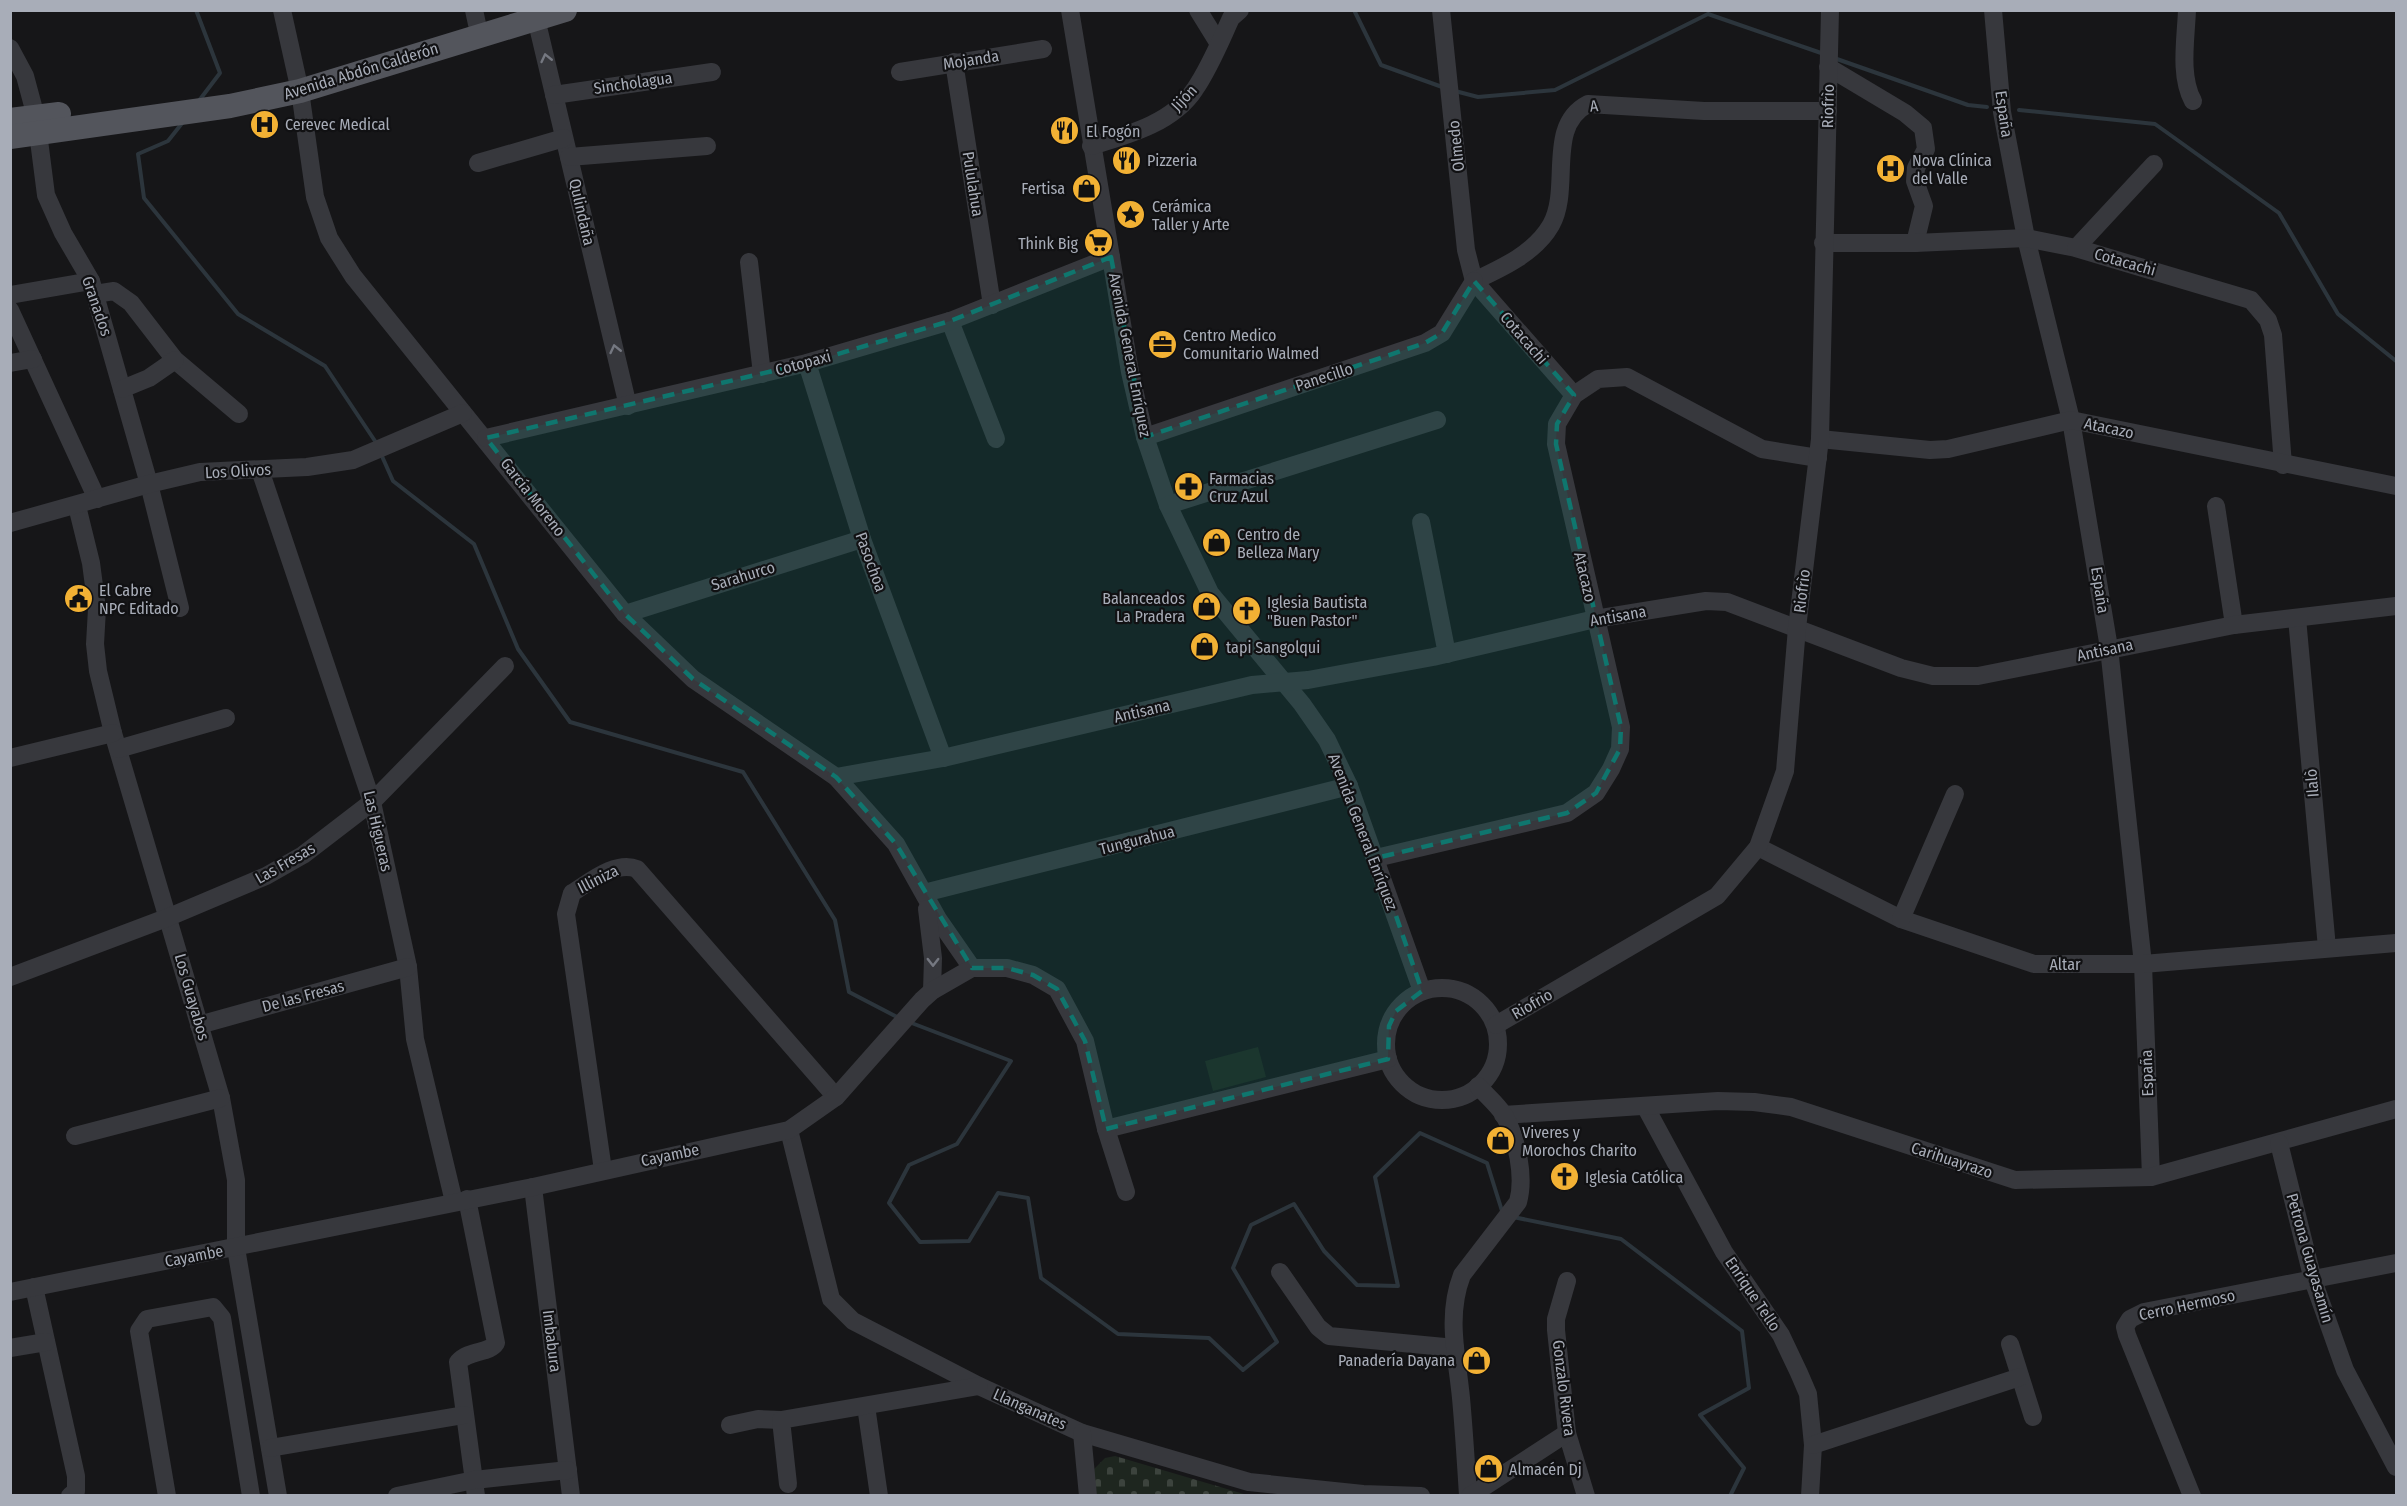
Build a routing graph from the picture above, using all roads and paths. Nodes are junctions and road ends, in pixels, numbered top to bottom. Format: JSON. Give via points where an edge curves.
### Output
{"nodes":[{"id":1,"x":282,"y":10,"type":"edge"},
{"id":2,"x":565,"y":10,"type":"edge"},
{"id":3,"x":1070,"y":10,"type":"edge"},
{"id":4,"x":1198,"y":10,"type":"edge"},
{"id":5,"x":1240,"y":10,"type":"edge"},
{"id":6,"x":1441,"y":10,"type":"edge"},
{"id":7,"x":1830,"y":10,"type":"edge"},
{"id":8,"x":1993,"y":10,"type":"edge"},
{"id":9,"x":2187,"y":10,"type":"edge"},
{"id":10,"x":529,"y":13,"type":"edge"},
{"id":11,"x":475,"y":17,"type":"edge"},
{"id":12,"x":1219,"y":44,"type":"junction"},
{"id":13,"x":10,"y":48,"type":"edge"},
{"id":14,"x":1043,"y":49,"type":"dead end"},
{"id":15,"x":954,"y":62,"type":"junction"},
{"id":16,"x":1828,"y":65,"type":"junction"},
{"id":17,"x":711,"y":72,"type":"dead end"},
{"id":18,"x":900,"y":72,"type":"dead end"},
{"id":19,"x":298,"y":86,"type":"junction"},
{"id":20,"x":554,"y":95,"type":"junction"},
{"id":21,"x":2193,"y":101,"type":"dead end"},
{"id":22,"x":1828,"y":111,"type":"junction"},
{"id":23,"x":10,"y":120,"type":"edge"},
{"id":24,"x":37,"y":125,"type":"junction"},
{"id":25,"x":10,"y":137,"type":"edge"},
{"id":26,"x":564,"y":138,"type":"junction"},
{"id":27,"x":706,"y":146,"type":"dead end"},
{"id":28,"x":1091,"y":146,"type":"junction"},
{"id":29,"x":569,"y":157,"type":"junction"},
{"id":30,"x":478,"y":163,"type":"dead end"},
{"id":31,"x":2154,"y":164,"type":"dead end"},
{"id":32,"x":2026,"y":238,"type":"junction"},
{"id":33,"x":1823,"y":243,"type":"junction"},
{"id":34,"x":1915,"y":243,"type":"junction"},
{"id":35,"x":2076,"y":248,"type":"junction"},
{"id":36,"x":1111,"y":257,"type":"junction"},
{"id":37,"x":748,"y":262,"type":"dead end"},
{"id":38,"x":1474,"y":281,"type":"junction"},
{"id":39,"x":93,"y":288,"type":"junction"},
{"id":40,"x":10,"y":295,"type":"edge"},
{"id":41,"x":992,"y":305,"type":"junction"},
{"id":42,"x":10,"y":310,"type":"edge"},
{"id":43,"x":950,"y":321,"type":"junction"},
{"id":44,"x":33,"y":359,"type":"junction"},
{"id":45,"x":175,"y":360,"type":"junction"},
{"id":46,"x":10,"y":363,"type":"edge"},
{"id":47,"x":807,"y":363,"type":"junction"},
{"id":48,"x":762,"y":374,"type":"junction"},
{"id":49,"x":122,"y":389,"type":"junction"},
{"id":50,"x":1574,"y":394,"type":"junction"},
{"id":51,"x":628,"y":406,"type":"junction"},
{"id":52,"x":463,"y":413,"type":"junction"},
{"id":53,"x":239,"y":414,"type":"dead end"},
{"id":54,"x":1437,"y":420,"type":"dead end"},
{"id":55,"x":2071,"y":420,"type":"junction"},
{"id":56,"x":1145,"y":437,"type":"junction"},
{"id":57,"x":486,"y":438,"type":"junction"},
{"id":58,"x":996,"y":439,"type":"dead end"},
{"id":59,"x":1820,"y":439,"type":"junction"},
{"id":60,"x":1818,"y":458,"type":"junction"},
{"id":61,"x":2283,"y":465,"type":"junction"},
{"id":62,"x":261,"y":470,"type":"junction"},
{"id":63,"x":149,"y":484,"type":"junction"},
{"id":64,"x":2397,"y":486,"type":"edge"},
{"id":65,"x":97,"y":499,"type":"junction"},
{"id":66,"x":1168,"y":505,"type":"junction"},
{"id":67,"x":77,"y":506,"type":"junction"},
{"id":68,"x":2216,"y":506,"type":"dead end"},
{"id":69,"x":1421,"y":522,"type":"dead end"},
{"id":70,"x":10,"y":523,"type":"edge"},
{"id":71,"x":862,"y":539,"type":"junction"},
{"id":72,"x":2397,"y":606,"type":"edge"},
{"id":73,"x":180,"y":608,"type":"dead end"},
{"id":74,"x":625,"y":614,"type":"junction"},
{"id":75,"x":2297,"y":618,"type":"junction"},
{"id":76,"x":1595,"y":619,"type":"junction"},
{"id":77,"x":2234,"y":625,"type":"junction"},
{"id":78,"x":1797,"y":628,"type":"junction"},
{"id":79,"x":2109,"y":648,"type":"junction"},
{"id":80,"x":1447,"y":654,"type":"junction"},
{"id":81,"x":505,"y":666,"type":"dead end"},
{"id":82,"x":1282,"y":681,"type":"junction"},
{"id":83,"x":226,"y":718,"type":"dead end"},
{"id":84,"x":116,"y":741,"type":"junction"},
{"id":85,"x":10,"y":758,"type":"edge"},
{"id":86,"x":943,"y":758,"type":"junction"},
{"id":87,"x":836,"y":777,"type":"junction"},
{"id":88,"x":1349,"y":786,"type":"junction"},
{"id":89,"x":1955,"y":794,"type":"dead end"},
{"id":90,"x":372,"y":802,"type":"junction"},
{"id":91,"x":1758,"y":847,"type":"junction"},
{"id":92,"x":1376,"y":858,"type":"junction"},
{"id":93,"x":924,"y":893,"type":"junction"},
{"id":94,"x":170,"y":917,"type":"junction"},
{"id":95,"x":1901,"y":920,"type":"junction"},
{"id":96,"x":2397,"y":943,"type":"edge"},
{"id":97,"x":2327,"y":948,"type":"junction"},
{"id":98,"x":2142,"y":964,"type":"junction"},
{"id":99,"x":408,"y":968,"type":"junction"},
{"id":100,"x":972,"y":968,"type":"junction"},
{"id":101,"x":10,"y":977,"type":"edge"},
{"id":102,"x":1422,"y":991,"type":"junction"},
{"id":103,"x":927,"y":995,"type":"junction"},
{"id":104,"x":199,"y":1025,"type":"junction"},
{"id":105,"x":1496,"y":1026,"type":"junction"},
{"id":106,"x":1388,"y":1059,"type":"junction"},
{"id":107,"x":1478,"y":1086,"type":"junction"},
{"id":108,"x":836,"y":1097,"type":"junction"},
{"id":109,"x":221,"y":1098,"type":"junction"},
{"id":110,"x":1645,"y":1107,"type":"junction"},
{"id":111,"x":2397,"y":1109,"type":"edge"},
{"id":112,"x":1503,"y":1115,"type":"junction"},
{"id":113,"x":1106,"y":1129,"type":"junction"},
{"id":114,"x":789,"y":1130,"type":"junction"},
{"id":115,"x":75,"y":1136,"type":"dead end"},
{"id":116,"x":2279,"y":1143,"type":"junction"},
{"id":117,"x":603,"y":1170,"type":"junction"},
{"id":118,"x":2151,"y":1177,"type":"junction"},
{"id":119,"x":533,"y":1187,"type":"junction"},
{"id":120,"x":1126,"y":1192,"type":"dead end"},
{"id":121,"x":460,"y":1201,"type":"junction"},
{"id":122,"x":236,"y":1248,"type":"junction"},
{"id":123,"x":2397,"y":1263,"type":"edge"},
{"id":124,"x":1280,"y":1272,"type":"dead end"},
{"id":125,"x":2313,"y":1280,"type":"junction"},
{"id":126,"x":1567,"y":1281,"type":"dead end"},
{"id":127,"x":34,"y":1287,"type":"junction"},
{"id":128,"x":10,"y":1292,"type":"edge"},
{"id":129,"x":46,"y":1342,"type":"junction"},
{"id":130,"x":2010,"y":1344,"type":"dead end"},
{"id":131,"x":10,"y":1348,"type":"edge"},
{"id":132,"x":1455,"y":1348,"type":"junction"},
{"id":133,"x":2020,"y":1377,"type":"junction"},
{"id":134,"x":979,"y":1386,"type":"junction"},
{"id":135,"x":866,"y":1406,"type":"junction"},
{"id":136,"x":464,"y":1415,"type":"junction"},
{"id":137,"x":2033,"y":1417,"type":"dead end"},
{"id":138,"x":781,"y":1420,"type":"junction"},
{"id":139,"x":267,"y":1424,"type":"junction"},
{"id":140,"x":730,"y":1425,"type":"dead end"},
{"id":141,"x":241,"y":1429,"type":"junction"},
{"id":142,"x":1082,"y":1432,"type":"junction"},
{"id":143,"x":1567,"y":1433,"type":"junction"},
{"id":144,"x":1813,"y":1445,"type":"junction"},
{"id":145,"x":270,"y":1448,"type":"junction"},
{"id":146,"x":2397,"y":1467,"type":"edge"},
{"id":147,"x":568,"y":1470,"type":"junction"},
{"id":148,"x":788,"y":1484,"type":"dead end"},
{"id":149,"x":475,"y":1488,"type":"edge"},
{"id":150,"x":70,"y":1496,"type":"edge"},
{"id":151,"x":167,"y":1496,"type":"edge"},
{"id":152,"x":251,"y":1496,"type":"edge"},
{"id":153,"x":278,"y":1496,"type":"edge"},
{"id":154,"x":397,"y":1496,"type":"edge"},
{"id":155,"x":571,"y":1496,"type":"edge"},
{"id":156,"x":879,"y":1496,"type":"edge"},
{"id":157,"x":1088,"y":1496,"type":"edge"},
{"id":158,"x":1421,"y":1496,"type":"edge"},
{"id":159,"x":1469,"y":1496,"type":"edge"},
{"id":160,"x":1586,"y":1496,"type":"edge"},
{"id":161,"x":1810,"y":1496,"type":"edge"},
{"id":162,"x":2192,"y":1496,"type":"edge"}],
"edges":[{"from":1,"to":19,"type":"street","name":"García Moreno"},
{"from":2,"to":10,"type":"main road","name":"Avenida Abdón Calderón"},
{"from":3,"to":28,"type":"street","name":"Avenida General Enríquez"},
{"from":4,"to":12,"type":"street"},
{"from":5,"to":12,"type":"street","name":"Jijón","via":[[1231,18]]},
{"from":6,"to":38,"type":"street","name":"Olmedo","via":[[1466,250]]},
{"from":7,"to":16,"type":"street","name":"Riofrìo"},
{"from":8,"to":32,"type":"street","name":"España","via":[[2002,112]]},
{"from":9,"to":21,"type":"street","via":[[2186,75]]},
{"from":10,"to":11,"type":"main road","name":"Avenida Abdón Calderón"},
{"from":10,"to":19,"type":"main road","name":"Avenida Abdón Calderón"},
{"from":20,"to":10,"type":"street","name":"Qulindaña","one_way":true},
{"from":11,"to":19,"type":"main road","name":"Avenida Abdón Calderón"},
{"from":12,"to":28,"type":"street","name":"Jijón","via":[[1194,91],[1170,114],[1134,133]]},
{"from":13,"to":24,"type":"street","name":"Granados","via":[[25,76]]},
{"from":14,"to":15,"type":"street","name":"Mojanda"},
{"from":15,"to":18,"type":"street","name":"Mojanda"},
{"from":15,"to":41,"type":"street","name":"Pululahua"},
{"from":16,"to":22,"type":"street","name":"Riofrìo"},
{"from":16,"to":34,"type":"street","via":[[1923,128],[1926,149],[1916,168],[1915,181],[1924,206]]},
{"from":17,"to":20,"type":"street","name":"Sincholagua"},
{"from":19,"to":24,"type":"main road","name":"Avenida Abdón Calderón","via":[[231,100]]},
{"from":19,"to":52,"type":"street","name":"García Moreno","via":[[315,197],[329,238],[353,276]]},
{"from":20,"to":26,"type":"street","name":"Qulindaña"},
{"from":22,"to":33,"type":"street","name":"Riofrìo"},
{"from":22,"to":38,"type":"street","name":"A","via":[[1704,111],[1588,104],[1575,112],[1566,125],[1552,224],[1528,251]]},
{"from":23,"to":24,"type":"main road","name":"Avenida Abdón Calderón"},
{"from":24,"to":25,"type":"main road","name":"Avenida Abdón Calderón"},
{"from":24,"to":39,"type":"street","name":"Granados","via":[[46,195]]},
{"from":26,"to":29,"type":"street","name":"Qulindaña"},
{"from":26,"to":30,"type":"street"},
{"from":27,"to":29,"type":"street"},
{"from":28,"to":36,"type":"street","name":"Avenida General Enríquez"},
{"from":51,"to":29,"type":"street","name":"Qulindaña","one_way":true},
{"from":31,"to":35,"type":"street"},
{"from":32,"to":34,"type":"street","name":"Cotacachi"},
{"from":32,"to":35,"type":"street","name":"Cotacachi"},
{"from":32,"to":55,"type":"street","name":"España"},
{"from":33,"to":34,"type":"street","name":"Cotacachi"},
{"from":33,"to":59,"type":"street","name":"Riofrìo"},
{"from":35,"to":61,"type":"street","name":"Cotacachi","via":[[2239,295],[2260,309],[2273,335]]},
{"from":36,"to":41,"type":"street","name":"Cotopaxi"},
{"from":36,"to":56,"type":"street","name":"Avenida General Enríquez"},
{"from":37,"to":48,"type":"street"},
{"from":38,"to":50,"type":"street","name":"Cotacachi"},
{"from":38,"to":56,"type":"street","name":"Panecillo","via":[[1442,333],[1425,343]]},
{"from":39,"to":40,"type":"street"},
{"from":39,"to":45,"type":"street","via":[[114,291],[131,303]]},
{"from":39,"to":49,"type":"street","name":"Granados"},
{"from":41,"to":43,"type":"street","name":"Cotopaxi"},
{"from":42,"to":44,"type":"street"},
{"from":43,"to":47,"type":"street","name":"Cotopaxi"},
{"from":43,"to":58,"type":"street"},
{"from":44,"to":46,"type":"street"},
{"from":44,"to":65,"type":"street"},
{"from":45,"to":49,"type":"street","via":[[149,378]]},
{"from":45,"to":53,"type":"street"},
{"from":47,"to":48,"type":"street","name":"Cotopaxi"},
{"from":47,"to":71,"type":"street","name":"Pasochoa"},
{"from":48,"to":51,"type":"street","name":"Cotopaxi"},
{"from":49,"to":63,"type":"street","name":"Granados"},
{"from":50,"to":60,"type":"street","name":"Atacazo","via":[[1598,379],[1627,377],[1762,449]]},
{"from":50,"to":76,"type":"street","name":"Atacazo","via":[[1557,424],[1556,444]]},
{"from":51,"to":57,"type":"street","name":"Cotopaxi"},
{"from":52,"to":57,"type":"street","name":"García Moreno"},
{"from":52,"to":62,"type":"street","name":"Los Olivos","via":[[353,460]]},
{"from":54,"to":66,"type":"street"},
{"from":55,"to":59,"type":"street","name":"Atacazo","via":[[1930,450]]},
{"from":55,"to":61,"type":"street","name":"Atacazo"},
{"from":55,"to":79,"type":"street","name":"España"},
{"from":56,"to":66,"type":"street","name":"Avenida General Enríquez"},
{"from":57,"to":74,"type":"street","name":"García Moreno"},
{"from":59,"to":60,"type":"street","name":"Riofrìo"},
{"from":60,"to":78,"type":"street","name":"Riofrìo"},
{"from":61,"to":64,"type":"street","name":"Atacazo"},
{"from":62,"to":63,"type":"street","name":"Los Olivos","via":[[200,472]]},
{"from":62,"to":90,"type":"street","name":"Las Higueras"},
{"from":63,"to":65,"type":"street","name":"Los Olivos"},
{"from":63,"to":73,"type":"street","name":"Granados"},
{"from":65,"to":67,"type":"street","name":"Los Olivos"},
{"from":66,"to":82,"type":"street","name":"Avenida General Enríquez","via":[[1210,593]]},
{"from":67,"to":70,"type":"street","name":"Los Olivos"},
{"from":67,"to":84,"type":"street","name":"Los Guayabos","via":[[98,609],[98,671]]},
{"from":68,"to":77,"type":"street"},
{"from":69,"to":80,"type":"street"},
{"from":71,"to":74,"type":"street","name":"Sarahurco"},
{"from":71,"to":86,"type":"street","name":"Pasochoa"},
{"from":72,"to":75,"type":"street","name":"Antisana"},
{"from":74,"to":87,"type":"street","name":"García Moreno","via":[[693,679]]},
{"from":75,"to":77,"type":"street","name":"Antisana"},
{"from":75,"to":97,"type":"street","name":"Ilalò"},
{"from":76,"to":78,"type":"street","name":"Antisana","via":[[1718,601]]},
{"from":76,"to":80,"type":"street","name":"Antisana"},
{"from":76,"to":92,"type":"street","name":"Atacazo","via":[[1621,727],[1620,748],[1596,793],[1567,813]]},
{"from":77,"to":79,"type":"street","name":"Antisana"},
{"from":78,"to":79,"type":"street","name":"Antisana","via":[[1932,676],[1978,676]]},
{"from":78,"to":91,"type":"street","name":"Riofrìo","via":[[1785,771]]},
{"from":79,"to":98,"type":"street","name":"España"},
{"from":80,"to":82,"type":"street","name":"Antisana","via":[[1308,680]]},
{"from":81,"to":90,"type":"street","name":"Las Fresas"},
{"from":82,"to":86,"type":"street","name":"Antisana"},
{"from":82,"to":88,"type":"street","name":"Avenida General Enríquez","via":[[1327,740]]},
{"from":83,"to":84,"type":"street"},
{"from":84,"to":85,"type":"street"},
{"from":84,"to":94,"type":"street","name":"Los Guayabos"},
{"from":86,"to":87,"type":"street","name":"Antisana"},
{"from":87,"to":93,"type":"street","name":"García Moreno","via":[[896,844]]},
{"from":88,"to":92,"type":"street","name":"Avenida General Enríquez"},
{"from":88,"to":93,"type":"street","name":"Tungurahua"},
{"from":89,"to":95,"type":"street"},
{"from":90,"to":94,"type":"street","name":"Las Fresas","via":[[344,826],[266,876]]},
{"from":90,"to":99,"type":"street","name":"Las Higueras"},
{"from":91,"to":95,"type":"street","name":"Altar"},
{"from":91,"to":105,"type":"street","name":"Riofrìo","via":[[1717,896]]},
{"from":92,"to":102,"type":"street","name":"Avenida General Enríquez"},
{"from":93,"to":100,"type":"street","name":"García Moreno"},
{"from":93,"to":103,"type":"street","name":"García Moreno","one_way":true,"via":[[931,925]]},
{"from":94,"to":101,"type":"street","name":"Las Fresas"},
{"from":94,"to":104,"type":"street","name":"Los Guayabos"},
{"from":95,"to":98,"type":"street","name":"Altar","via":[[2034,964]]},
{"from":96,"to":97,"type":"street","name":"Altar"},
{"from":97,"to":98,"type":"street","name":"Altar"},
{"from":98,"to":118,"type":"street","name":"España"},
{"from":99,"to":104,"type":"street","name":"De las Fresas"},
{"from":99,"to":121,"type":"street","name":"Las Higueras","via":[[415,1039]]},
{"from":100,"to":103,"type":"street","name":"Cayambe"},
{"from":100,"to":113,"type":"street","name":"Cayambe","via":[[1007,968],[1033,975],[1057,990],[1085,1041]]},
{"from":102,"to":105,"type":"street","via":[[1458,990],[1474,997]]},
{"from":102,"to":106,"type":"street","via":[[1396,1011],[1386,1042]]},
{"from":103,"to":108,"type":"street","name":"Cayambe"},
{"from":104,"to":109,"type":"street","name":"Los Guayabos"},
{"from":105,"to":107,"type":"street","via":[[1496,1059]]},
{"from":106,"to":107,"type":"street","via":[[1404,1085],[1425,1096],[1449,1099]]},
{"from":106,"to":113,"type":"street"},
{"from":107,"to":112,"type":"street"},
{"from":108,"to":114,"type":"street","name":"Cayambe"},
{"from":108,"to":117,"type":"street","name":"Illiniza","via":[[638,869],[629,865],[616,867],[572,893],[566,914]]},
{"from":109,"to":115,"type":"street"},
{"from":109,"to":122,"type":"street","name":"Los Guayabos","via":[[236,1180]]},
{"from":110,"to":112,"type":"street","name":"Carihuayrazo"},
{"from":110,"to":118,"type":"street","name":"Carihuayrazo","via":[[1718,1101],[1791,1107],[2015,1180]]},
{"from":110,"to":144,"type":"street","name":"Enrique Tello","via":[[1724,1252],[1781,1335],[1808,1394]]},
{"from":111,"to":116,"type":"street","name":"Carihuayrazo"},
{"from":112,"to":132,"type":"street","via":[[1521,1169],[1522,1188],[1518,1202],[1462,1275],[1453,1314]]},
{"from":113,"to":120,"type":"street","name":"Cayambe"},
{"from":114,"to":117,"type":"street","name":"Cayambe"},
{"from":114,"to":134,"type":"street","name":"Llanganates","via":[[831,1299],[839,1310]]},
{"from":116,"to":118,"type":"street","name":"Carihuayrazo"},
{"from":116,"to":125,"type":"street","name":"Petrona Guayasamín"},
{"from":117,"to":119,"type":"street","name":"Cayambe"},
{"from":119,"to":121,"type":"street","name":"Cayambe"},
{"from":119,"to":147,"type":"street","name":"Imbabura"},
{"from":121,"to":122,"type":"street","name":"Cayambe"},
{"from":121,"to":136,"type":"street","name":"Las Higueras","via":[[496,1343],[491,1348],[467,1353],[458,1362]]},
{"from":122,"to":127,"type":"street","name":"Cayambe"},
{"from":122,"to":139,"type":"street","name":"Los Guayabos"},
{"from":123,"to":125,"type":"street","name":"Cerro Hermoso"},
{"from":124,"to":132,"type":"street","via":[[1318,1327],[1329,1336]]},
{"from":125,"to":146,"type":"street","name":"Petrona Guayasamín","via":[[2345,1370]]},
{"from":125,"to":162,"type":"street","name":"Cerro Hermoso","via":[[2144,1312],[2130,1319],[2125,1327]]},
{"from":126,"to":143,"type":"street","name":"Gonzalo Rivera","via":[[1556,1319]]},
{"from":127,"to":128,"type":"street","name":"Cayambe"},
{"from":127,"to":129,"type":"street"},
{"from":129,"to":131,"type":"street"},
{"from":129,"to":150,"type":"street","via":[[76,1476],[76,1491]]},
{"from":130,"to":133,"type":"street"},
{"from":132,"to":159,"type":"street"},
{"from":133,"to":137,"type":"street"},
{"from":133,"to":144,"type":"street"},
{"from":134,"to":135,"type":"street"},
{"from":134,"to":142,"type":"street","name":"Llanganates"},
{"from":135,"to":138,"type":"street"},
{"from":135,"to":156,"type":"street"},
{"from":136,"to":145,"type":"street"},
{"from":136,"to":149,"type":"street"},
{"from":138,"to":140,"type":"street","via":[[758,1419]]},
{"from":138,"to":148,"type":"street"},
{"from":139,"to":141,"type":"street"},
{"from":139,"to":145,"type":"street","name":"Los Guayabos"},
{"from":141,"to":151,"type":"street","via":[[219,1312],[213,1307],[142,1323],[139,1331]]},
{"from":141,"to":152,"type":"street"},
{"from":142,"to":157,"type":"street"},
{"from":142,"to":158,"type":"street","name":"Llanganates","via":[[1249,1482]]},
{"from":143,"to":159,"type":"street"},
{"from":143,"to":160,"type":"street","name":"Gonzalo Rivera"},
{"from":144,"to":161,"type":"street","name":"Enrique Tello"},
{"from":145,"to":153,"type":"street","name":"Los Guayabos"},
{"from":147,"to":149,"type":"street"},
{"from":147,"to":155,"type":"street","name":"Imbabura"},
{"from":149,"to":154,"type":"street"}]}
